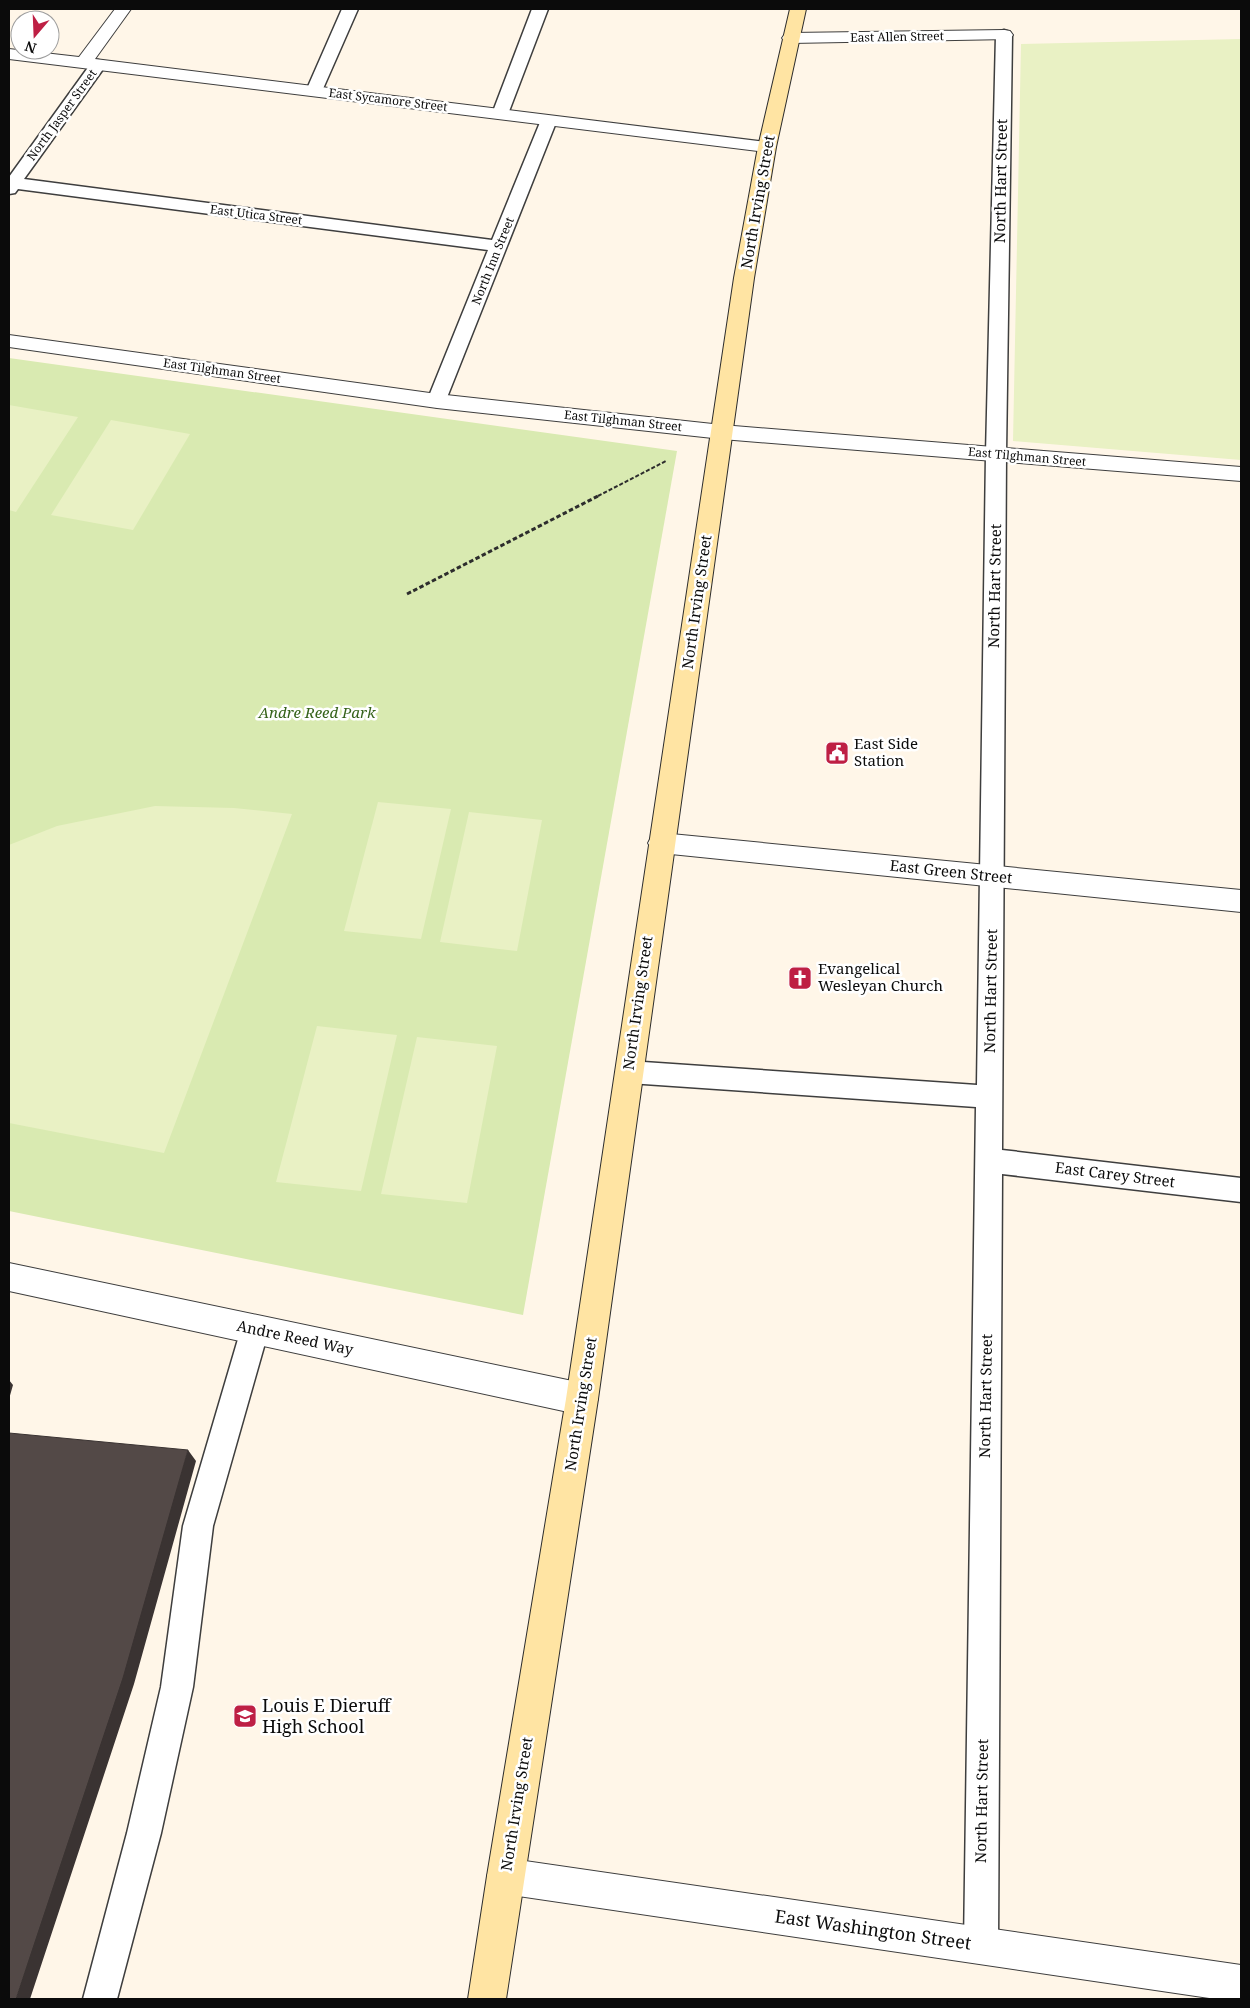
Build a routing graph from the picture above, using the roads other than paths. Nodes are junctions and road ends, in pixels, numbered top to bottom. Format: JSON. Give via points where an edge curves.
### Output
{"nodes":[{"id":1,"x":123,"y":9,"type":"edge"},
{"id":2,"x":350,"y":9,"type":"edge"},
{"id":3,"x":540,"y":9,"type":"edge"},
{"id":4,"x":798,"y":9,"type":"edge"},
{"id":5,"x":1004,"y":35,"type":"joint"},
{"id":6,"x":791,"y":38,"type":"junction"},
{"id":7,"x":9,"y":54,"type":"edge"},
{"id":8,"x":91,"y":64,"type":"junction"},
{"id":9,"x":314,"y":91,"type":"junction"},
{"id":10,"x":500,"y":114,"type":"junction"},
{"id":11,"x":548,"y":120,"type":"junction"},
{"id":12,"x":767,"y":147,"type":"junction"},
{"id":13,"x":11,"y":186,"type":"edge"},
{"id":14,"x":498,"y":246,"type":"junction"},
{"id":15,"x":9,"y":341,"type":"edge"},
{"id":16,"x":437,"y":401,"type":"junction"},
{"id":17,"x":722,"y":432,"type":"junction"},
{"id":18,"x":996,"y":454,"type":"junction"},
{"id":19,"x":1241,"y":474,"type":"edge"},
{"id":20,"x":661,"y":843,"type":"junction"},
{"id":21,"x":992,"y":876,"type":"junction"},
{"id":22,"x":1241,"y":901,"type":"edge"},
{"id":23,"x":629,"y":1072,"type":"junction"},
{"id":24,"x":990,"y":1097,"type":"junction"},
{"id":25,"x":988,"y":1160,"type":"junction"},
{"id":26,"x":1241,"y":1190,"type":"edge"},
{"id":27,"x":9,"y":1277,"type":"edge"},
{"id":28,"x":255,"y":1329,"type":"junction"},
{"id":29,"x":582,"y":1399,"type":"junction"},
{"id":30,"x":505,"y":1876,"type":"junction"},
{"id":31,"x":981,"y":1946,"type":"junction"},
{"id":32,"x":1241,"y":1984,"type":"edge"},
{"id":33,"x":100,"y":1999,"type":"edge"},
{"id":34,"x":487,"y":1999,"type":"edge"}],
"edges":[{"from":1,"to":8,"type":"street","name":"North Jasper Street"},
{"from":2,"to":9,"type":"lane"},
{"from":3,"to":10,"type":"lane"},
{"from":4,"to":6,"type":"main road","name":"North Irving Street"},
{"from":5,"to":6,"type":"street","name":"East Allen Street"},
{"from":5,"to":18,"type":"lane","name":"North Hart Street"},
{"from":6,"to":12,"type":"main road","name":"North Irving Street"},
{"from":7,"to":8,"type":"street","name":"East Sycamore Street"},
{"from":8,"to":9,"type":"street","name":"East Sycamore Street"},
{"from":8,"to":13,"type":"lane","name":"North Jasper Street"},
{"from":9,"to":10,"type":"street","name":"East Sycamore Street"},
{"from":10,"to":11,"type":"street","name":"East Sycamore Street"},
{"from":11,"to":12,"type":"street","name":"East Sycamore Street"},
{"from":11,"to":14,"type":"lane","name":"North Inn Street"},
{"from":12,"to":17,"type":"main road","name":"North Irving Street"},
{"from":13,"to":14,"type":"lane","name":"East Utica Street"},
{"from":14,"to":16,"type":"lane","name":"North Inn Street"},
{"from":15,"to":16,"type":"street","name":"East Tilghman Street"},
{"from":16,"to":17,"type":"street","name":"East Tilghman Street"},
{"from":17,"to":18,"type":"street","name":"East Tilghman Street"},
{"from":17,"to":20,"type":"main road","name":"North Irving Street"},
{"from":18,"to":19,"type":"street","name":"East Tilghman Street"},
{"from":18,"to":21,"type":"lane","name":"North Hart Street"},
{"from":20,"to":21,"type":"street","name":"East Green Street"},
{"from":20,"to":23,"type":"main road","name":"North Irving Street"},
{"from":21,"to":22,"type":"street","name":"East Green Street"},
{"from":21,"to":24,"type":"lane","name":"North Hart Street"},
{"from":23,"to":24,"type":"lane"},
{"from":23,"to":29,"type":"main road","name":"North Irving Street"},
{"from":24,"to":25,"type":"lane","name":"North Hart Street"},
{"from":25,"to":26,"type":"lane","name":"East Carey Street"},
{"from":25,"to":31,"type":"lane","name":"North Hart Street"},
{"from":27,"to":28,"type":"street","name":"Andre Reed Way"},
{"from":28,"to":29,"type":"street","name":"Andre Reed Way"},
{"from":28,"to":33,"type":"lane","via":[[198,1526],[178,1687]]},
{"from":29,"to":30,"type":"main road","name":"North Irving Street"},
{"from":30,"to":31,"type":"street","name":"East Washington Street"},
{"from":30,"to":34,"type":"main road","name":"North Irving Street"},
{"from":31,"to":32,"type":"street","name":"East Washington Street"}]}
